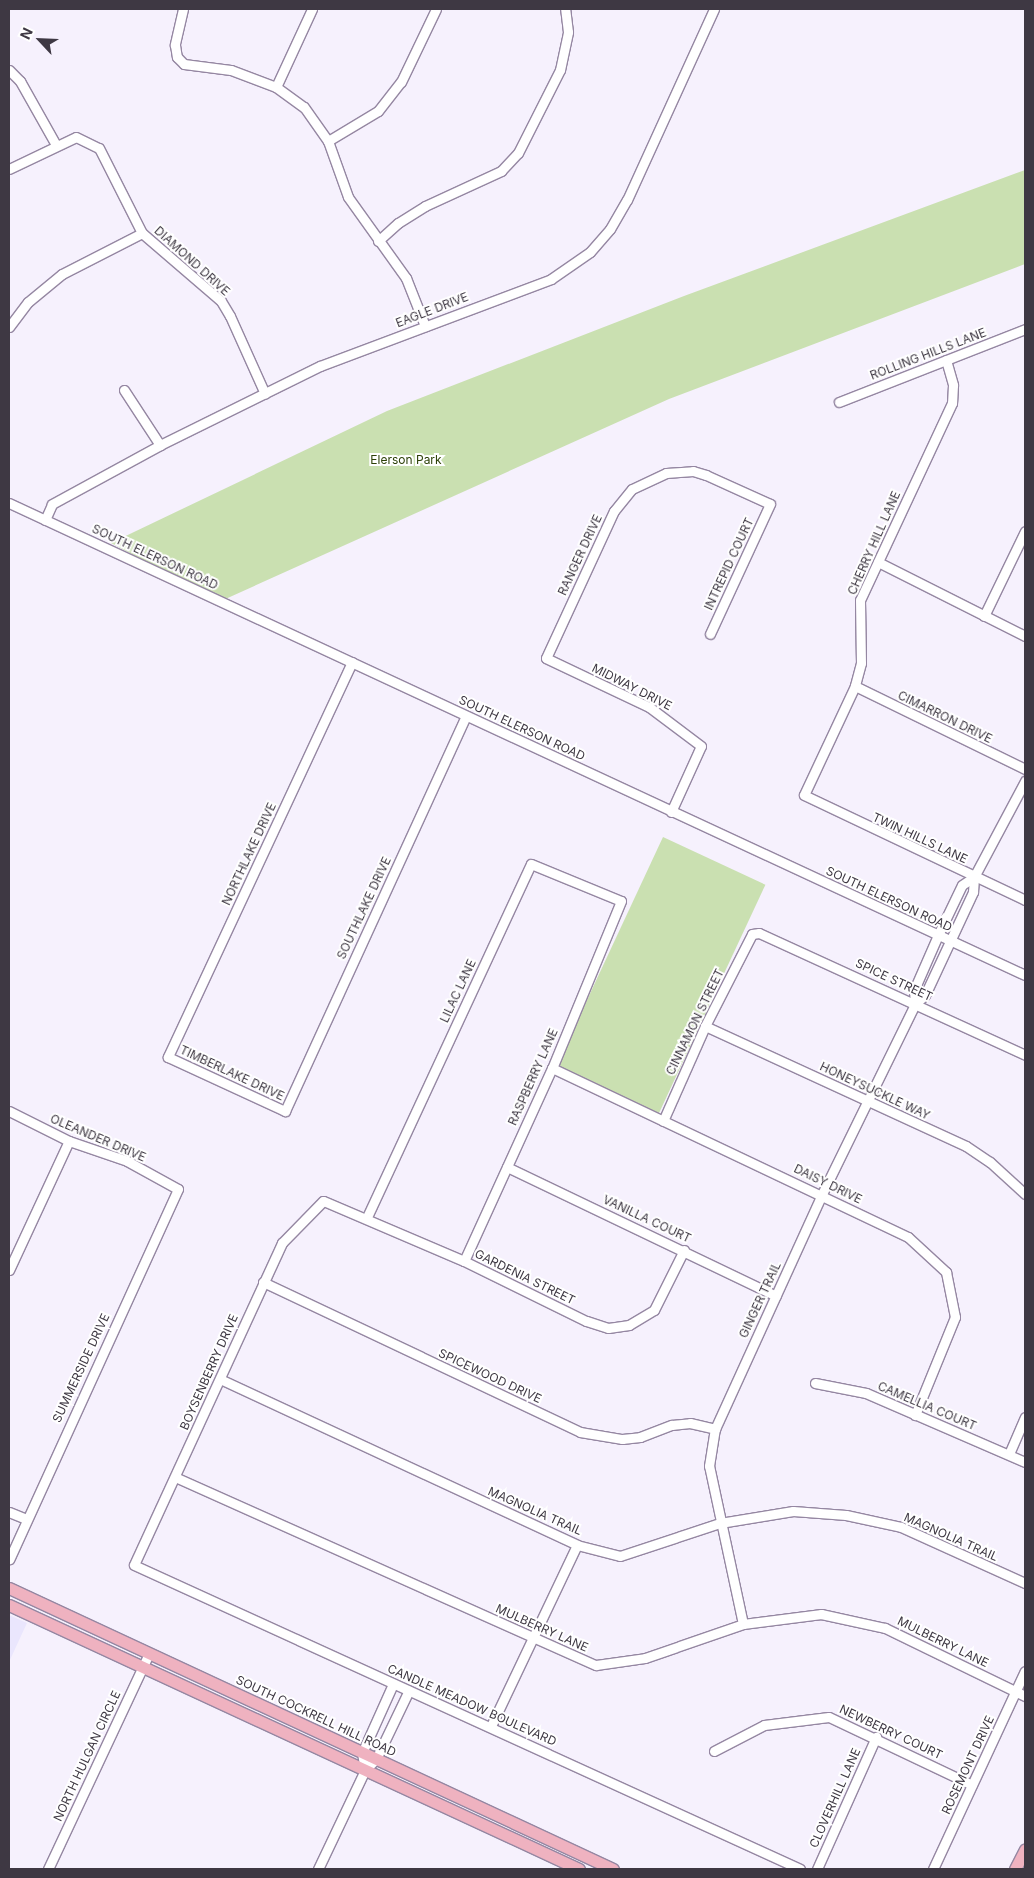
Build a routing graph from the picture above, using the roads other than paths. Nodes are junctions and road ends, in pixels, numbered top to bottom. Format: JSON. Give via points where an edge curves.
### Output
{"nodes":[{"id":1,"x":183,"y":9,"type":"edge"},
{"id":2,"x":312,"y":9,"type":"edge"},
{"id":3,"x":436,"y":9,"type":"edge"},
{"id":4,"x":565,"y":9,"type":"edge"},
{"id":5,"x":711,"y":10,"type":"edge"},
{"id":6,"x":9,"y":70,"type":"edge"},
{"id":7,"x":276,"y":87,"type":"junction"},
{"id":8,"x":328,"y":141,"type":"junction"},
{"id":9,"x":56,"y":145,"type":"junction"},
{"id":10,"x":9,"y":169,"type":"edge"},
{"id":11,"x":142,"y":234,"type":"junction"},
{"id":12,"x":378,"y":241,"type":"junction"},
{"id":13,"x":425,"y":326,"type":"junction"},
{"id":14,"x":9,"y":327,"type":"edge"},
{"id":15,"x":1025,"y":329,"type":"edge"},
{"id":16,"x":946,"y":360,"type":"junction"},
{"id":17,"x":124,"y":390,"type":"dead end"},
{"id":18,"x":265,"y":394,"type":"junction"},
{"id":19,"x":839,"y":402,"type":"dead end"},
{"id":20,"x":160,"y":445,"type":"junction"},
{"id":21,"x":9,"y":503,"type":"edge"},
{"id":22,"x":770,"y":504,"type":"joint"},
{"id":23,"x":45,"y":520,"type":"junction"},
{"id":24,"x":1025,"y":531,"type":"edge"},
{"id":25,"x":878,"y":562,"type":"junction"},
{"id":26,"x":984,"y":616,"type":"junction"},
{"id":27,"x":710,"y":634,"type":"dead end"},
{"id":28,"x":1025,"y":636,"type":"edge"},
{"id":29,"x":546,"y":658,"type":"joint"},
{"id":30,"x":352,"y":662,"type":"junction"},
{"id":31,"x":855,"y":686,"type":"junction"},
{"id":32,"x":466,"y":716,"type":"junction"},
{"id":33,"x":1025,"y":770,"type":"edge"},
{"id":34,"x":1025,"y":781,"type":"edge"},
{"id":35,"x":804,"y":795,"type":"joint"},
{"id":36,"x":671,"y":812,"type":"junction"},
{"id":37,"x":974,"y":877,"type":"junction"},
{"id":38,"x":1025,"y":900,"type":"edge"},
{"id":39,"x":621,"y":901,"type":"joint"},
{"id":40,"x":752,"y":934,"type":"joint"},
{"id":41,"x":938,"y":935,"type":"junction"},
{"id":42,"x":950,"y":940,"type":"junction"},
{"id":43,"x":1025,"y":976,"type":"edge"},
{"id":44,"x":915,"y":1004,"type":"junction"},
{"id":45,"x":705,"y":1026,"type":"junction"},
{"id":46,"x":1025,"y":1055,"type":"edge"},
{"id":47,"x":168,"y":1057,"type":"joint"},
{"id":48,"x":552,"y":1068,"type":"junction"},
{"id":49,"x":868,"y":1101,"type":"junction"},
{"id":50,"x":9,"y":1111,"type":"edge"},
{"id":51,"x":285,"y":1111,"type":"joint"},
{"id":52,"x":663,"y":1121,"type":"junction"},
{"id":53,"x":69,"y":1140,"type":"junction"},
{"id":54,"x":507,"y":1167,"type":"junction"},
{"id":55,"x":178,"y":1188,"type":"joint"},
{"id":56,"x":822,"y":1194,"type":"junction"},
{"id":57,"x":1025,"y":1194,"type":"edge"},
{"id":58,"x":323,"y":1201,"type":"joint"},
{"id":59,"x":367,"y":1217,"type":"junction"},
{"id":60,"x":684,"y":1250,"type":"junction"},
{"id":61,"x":464,"y":1261,"type":"junction"},
{"id":62,"x":9,"y":1270,"type":"edge"},
{"id":63,"x":263,"y":1282,"type":"junction"},
{"id":64,"x":776,"y":1296,"type":"junction"},
{"id":65,"x":220,"y":1379,"type":"junction"},
{"id":66,"x":816,"y":1383,"type":"dead end"},
{"id":67,"x":915,"y":1415,"type":"junction"},
{"id":68,"x":1025,"y":1417,"type":"edge"},
{"id":69,"x":715,"y":1429,"type":"junction"},
{"id":70,"x":1009,"y":1454,"type":"junction"},
{"id":71,"x":1025,"y":1462,"type":"edge"},
{"id":72,"x":175,"y":1476,"type":"junction"},
{"id":73,"x":9,"y":1512,"type":"edge"},
{"id":74,"x":26,"y":1519,"type":"junction"},
{"id":75,"x":720,"y":1523,"type":"junction"},
{"id":76,"x":576,"y":1545,"type":"junction"},
{"id":77,"x":9,"y":1559,"type":"edge"},
{"id":78,"x":134,"y":1565,"type":"joint"},
{"id":79,"x":1025,"y":1583,"type":"edge"},
{"id":80,"x":9,"y":1588,"type":"edge"},
{"id":81,"x":9,"y":1605,"type":"edge"},
{"id":82,"x":743,"y":1624,"type":"junction"},
{"id":83,"x":532,"y":1638,"type":"junction"},
{"id":84,"x":149,"y":1653,"type":"junction"},
{"id":85,"x":143,"y":1667,"type":"junction"},
{"id":86,"x":1025,"y":1671,"type":"edge"},
{"id":87,"x":393,"y":1684,"type":"junction"},
{"id":88,"x":408,"y":1690,"type":"junction"},
{"id":89,"x":1016,"y":1691,"type":"junction"},
{"id":90,"x":1025,"y":1696,"type":"edge"},
{"id":91,"x":491,"y":1726,"type":"junction"},
{"id":92,"x":876,"y":1737,"type":"junction"},
{"id":93,"x":714,"y":1751,"type":"dead end"},
{"id":94,"x":362,"y":1753,"type":"junction"},
{"id":95,"x":376,"y":1759,"type":"junction"},
{"id":96,"x":365,"y":1770,"type":"junction"},
{"id":97,"x":972,"y":1785,"type":"junction"},
{"id":98,"x":568,"y":1848,"type":"junction"},
{"id":99,"x":1025,"y":1849,"type":"edge"},
{"id":100,"x":562,"y":1861,"type":"junction"},
{"id":101,"x":48,"y":1869,"type":"edge"},
{"id":102,"x":318,"y":1869,"type":"edge"},
{"id":103,"x":579,"y":1869,"type":"edge"},
{"id":104,"x":613,"y":1869,"type":"edge"},
{"id":105,"x":800,"y":1869,"type":"edge"},
{"id":106,"x":818,"y":1869,"type":"edge"},
{"id":107,"x":932,"y":1869,"type":"edge"},
{"id":108,"x":1015,"y":1869,"type":"edge"}],
"edges":[{"from":1,"to":7,"type":"street","via":[[175,45],[184,64],[231,70]]},
{"from":2,"to":7,"type":"street"},
{"from":3,"to":8,"type":"street","via":[[402,82],[378,111]]},
{"from":4,"to":12,"type":"street","via":[[568,32],[560,70],[518,154],[501,171],[424,206]]},
{"from":5,"to":13,"type":"street","name":"EAGLE DRIVE","via":[[627,200],[600,242],[551,279]]},
{"from":6,"to":9,"type":"street","via":[[20,81]]},
{"from":7,"to":8,"type":"street","via":[[304,107]]},
{"from":8,"to":12,"type":"street","via":[[348,197]]},
{"from":9,"to":10,"type":"street"},
{"from":9,"to":11,"type":"street","name":"DIAMOND DRIVE","via":[[76,137],[99,148]]},
{"from":11,"to":14,"type":"street","via":[[62,274],[28,302]]},
{"from":11,"to":18,"type":"street","name":"DIAMOND DRIVE","via":[[220,301]]},
{"from":12,"to":13,"type":"street","via":[[406,278]]},
{"from":13,"to":18,"type":"street","name":"EAGLE DRIVE","via":[[320,366]]},
{"from":15,"to":16,"type":"street","name":"ROLLING HILLS LANE"},
{"from":16,"to":19,"type":"street","name":"ROLLING HILLS LANE"},
{"from":16,"to":25,"type":"street","name":"CHERRY HILL LANE","via":[[954,384],[952,403]]},
{"from":17,"to":20,"type":"street"},
{"from":18,"to":20,"type":"street","name":"EAGLE DRIVE"},
{"from":20,"to":23,"type":"street","name":"EAGLE DRIVE","via":[[52,504]]},
{"from":21,"to":23,"type":"street","name":"SOUTH ELERSON ROAD"},
{"from":22,"to":27,"type":"street","name":"INTREPID COURT"},
{"from":22,"to":29,"type":"street","name":"RANGER DRIVE","via":[[700,473],[655,476],[632,489],[614,511]]},
{"from":23,"to":30,"type":"street","name":"SOUTH ELERSON ROAD"},
{"from":24,"to":26,"type":"street"},
{"from":25,"to":26,"type":"street"},
{"from":25,"to":31,"type":"street","name":"CHERRY HILL LANE","via":[[860,600],[861,663]]},
{"from":26,"to":28,"type":"street"},
{"from":29,"to":36,"type":"street","name":"MIDWAY DRIVE","via":[[649,707],[701,746]]},
{"from":30,"to":32,"type":"street","name":"SOUTH ELERSON ROAD"},
{"from":30,"to":47,"type":"street","name":"NORTHLAKE DRIVE"},
{"from":31,"to":33,"type":"street","name":"CIMARRON DRIVE"},
{"from":31,"to":35,"type":"street","name":"CHERRY HILL LANE"},
{"from":32,"to":36,"type":"street","name":"SOUTH ELERSON ROAD"},
{"from":32,"to":51,"type":"street","name":"SOUTHLAKE DRIVE"},
{"from":34,"to":37,"type":"street","name":"GINGER TRAIL"},
{"from":35,"to":37,"type":"street","name":"TWIN HILLS LANE"},
{"from":36,"to":41,"type":"street","name":"SOUTH ELERSON ROAD"},
{"from":37,"to":38,"type":"street","name":"TWIN HILLS LANE"},
{"from":37,"to":41,"type":"street","name":"GINGER TRAIL","via":[[962,885]]},
{"from":37,"to":42,"type":"street","name":"GINGER TRAIL","via":[[973,892]]},
{"from":39,"to":48,"type":"street","name":"RASPBERRY LANE"},
{"from":39,"to":59,"type":"street","name":"LILAC LANE","via":[[531,864]]},
{"from":40,"to":44,"type":"street","name":"SPICE STREET","via":[[760,933]]},
{"from":40,"to":45,"type":"street","name":"CINNAMON STREET"},
{"from":41,"to":42,"type":"street","name":"SOUTH ELERSON ROAD"},
{"from":41,"to":44,"type":"street","name":"GINGER TRAIL","via":[[914,990]]},
{"from":42,"to":43,"type":"street","name":"SOUTH ELERSON ROAD"},
{"from":42,"to":44,"type":"street","name":"GINGER TRAIL","via":[[925,995]]},
{"from":44,"to":46,"type":"street","name":"SPICE STREET"},
{"from":44,"to":49,"type":"street","name":"GINGER TRAIL"},
{"from":45,"to":49,"type":"street","name":"HONEYSUCKLE WAY"},
{"from":45,"to":52,"type":"street","name":"CINNAMON STREET"},
{"from":47,"to":51,"type":"street","name":"TIMBERLAKE DRIVE"},
{"from":48,"to":52,"type":"street","name":"DAISY DRIVE"},
{"from":48,"to":54,"type":"street","name":"RASPBERRY LANE"},
{"from":49,"to":56,"type":"street","name":"GINGER TRAIL"},
{"from":49,"to":57,"type":"street","name":"HONEYSUCKLE WAY","via":[[966,1146],[990,1162]]},
{"from":50,"to":53,"type":"street","name":"OLEANDER DRIVE"},
{"from":52,"to":56,"type":"street","name":"DAISY DRIVE"},
{"from":53,"to":55,"type":"street","name":"OLEANDER DRIVE","via":[[127,1161]]},
{"from":53,"to":62,"type":"street"},
{"from":54,"to":60,"type":"street","name":"VANILLA COURT"},
{"from":54,"to":61,"type":"street","name":"RASPBERRY LANE"},
{"from":55,"to":74,"type":"street","name":"SUMMERSIDE DRIVE"},
{"from":56,"to":64,"type":"street","name":"GINGER TRAIL"},
{"from":56,"to":67,"type":"street","name":"DAISY DRIVE","via":[[908,1237],[946,1272],[956,1317]]},
{"from":58,"to":59,"type":"street","name":"GARDENIA STREET"},
{"from":58,"to":63,"type":"street","name":"BOYSENBERRY DRIVE","via":[[282,1243]]},
{"from":59,"to":61,"type":"street","name":"GARDENIA STREET"},
{"from":60,"to":61,"type":"street","name":"GARDENIA STREET","via":[[654,1310],[630,1325],[608,1328],[586,1321]]},
{"from":60,"to":64,"type":"street","name":"VANILLA COURT"},
{"from":63,"to":65,"type":"street","name":"BOYSENBERRY DRIVE"},
{"from":63,"to":69,"type":"street","name":"SPICEWOOD DRIVE","via":[[580,1432],[622,1440],[640,1437],[672,1424],[690,1423]]},
{"from":64,"to":69,"type":"street","name":"GINGER TRAIL"},
{"from":65,"to":72,"type":"street","name":"BOYSENBERRY DRIVE"},
{"from":65,"to":76,"type":"street","name":"MAGNOLIA TRAIL"},
{"from":66,"to":67,"type":"street","name":"CAMELLIA COURT","via":[[866,1393]]},
{"from":67,"to":70,"type":"street","name":"CAMELLIA COURT"},
{"from":68,"to":70,"type":"street"},
{"from":69,"to":75,"type":"street","name":"GINGER TRAIL","via":[[709,1466]]},
{"from":70,"to":71,"type":"street","name":"CAMELLIA COURT"},
{"from":72,"to":78,"type":"street","name":"BOYSENBERRY DRIVE"},
{"from":72,"to":83,"type":"street","name":"MULBERRY LANE"},
{"from":73,"to":74,"type":"street"},
{"from":74,"to":77,"type":"street","name":"SUMMERSIDE DRIVE"},
{"from":75,"to":76,"type":"street","name":"MAGNOLIA TRAIL","via":[[620,1556]]},
{"from":75,"to":79,"type":"street","name":"MAGNOLIA TRAIL","via":[[792,1511],[846,1515],[900,1527]]},
{"from":75,"to":82,"type":"street","name":"GINGER TRAIL"},
{"from":76,"to":83,"type":"street"},
{"from":78,"to":87,"type":"street","name":"CANDLE MEADOW BOULEVARD"},
{"from":80,"to":84,"type":"main road","name":"SOUTH COCKRELL HILL ROAD"},
{"from":81,"to":85,"type":"main road"},
{"from":82,"to":83,"type":"street","name":"MULBERRY LANE","via":[[645,1658],[596,1664]]},
{"from":82,"to":89,"type":"street","name":"MULBERRY LANE","via":[[821,1614],[885,1628]]},
{"from":83,"to":91,"type":"street"},
{"from":84,"to":85,"type":"street","name":"NORTH HULGAN CIRCLE"},
{"from":84,"to":94,"type":"main road","name":"SOUTH COCKRELL HILL ROAD"},
{"from":85,"to":96,"type":"main road"},
{"from":85,"to":101,"type":"street","name":"NORTH HULGAN CIRCLE"},
{"from":86,"to":89,"type":"street","name":"ROSEMONT DRIVE"},
{"from":87,"to":88,"type":"street","name":"CANDLE MEADOW BOULEVARD"},
{"from":87,"to":94,"type":"street"},
{"from":88,"to":91,"type":"street","name":"CANDLE MEADOW BOULEVARD"},
{"from":88,"to":95,"type":"street"},
{"from":89,"to":90,"type":"street","name":"MULBERRY LANE"},
{"from":89,"to":97,"type":"street","name":"ROSEMONT DRIVE"},
{"from":91,"to":105,"type":"street","name":"CANDLE MEADOW BOULEVARD"},
{"from":92,"to":93,"type":"street","name":"NEWBERRY COURT","via":[[829,1717],[764,1725]]},
{"from":92,"to":97,"type":"street","name":"NEWBERRY COURT"},
{"from":92,"to":106,"type":"street","name":"CLOVERHILL LANE"},
{"from":94,"to":95,"type":"main road","name":"SOUTH COCKRELL HILL ROAD"},
{"from":94,"to":96,"type":"street"},
{"from":95,"to":96,"type":"street"},
{"from":95,"to":98,"type":"main road","name":"SOUTH COCKRELL HILL ROAD"},
{"from":96,"to":100,"type":"main road"},
{"from":96,"to":102,"type":"street"},
{"from":97,"to":107,"type":"street","name":"ROSEMONT DRIVE"},
{"from":98,"to":100,"type":"main road"},
{"from":98,"to":104,"type":"main road","name":"SOUTH COCKRELL HILL ROAD"},
{"from":99,"to":108,"type":"main road"},
{"from":100,"to":103,"type":"main road"}]}
